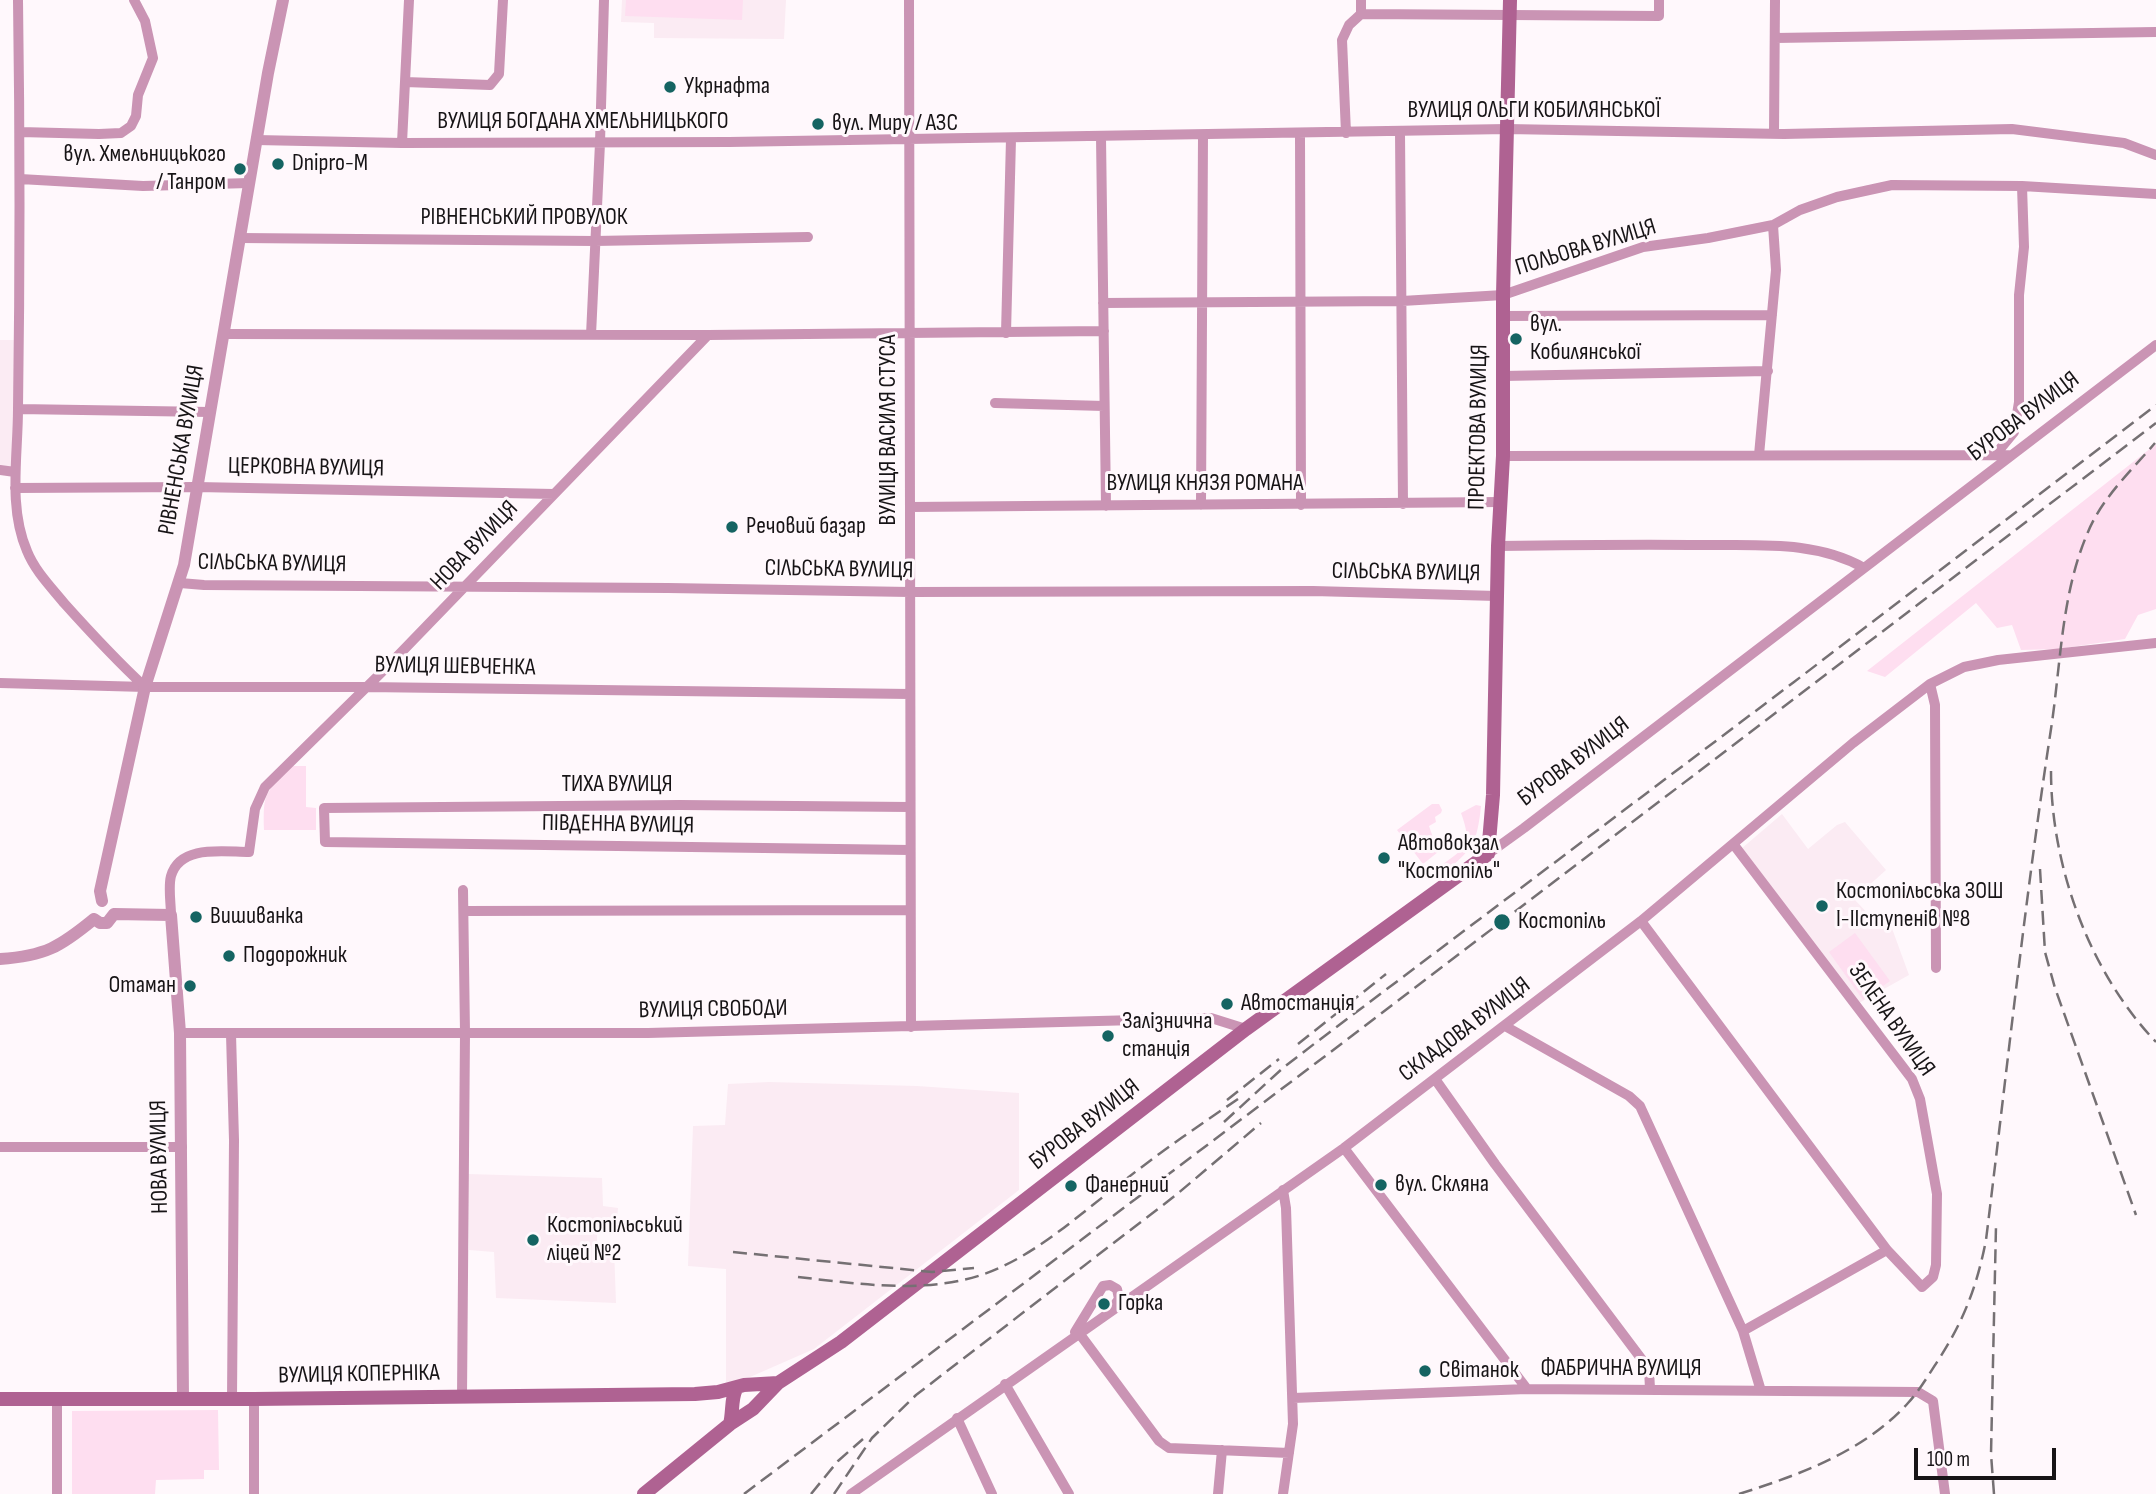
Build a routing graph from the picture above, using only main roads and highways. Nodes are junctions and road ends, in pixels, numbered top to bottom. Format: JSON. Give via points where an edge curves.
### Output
{"nodes":[{"id":1,"x":1510,"y":0,"type":"edge"},
{"id":2,"x":1488,"y":854,"type":"joint"},
{"id":3,"x":778,"y":1382,"type":"junction"},
{"id":4,"x":738,"y":1395,"type":"junction"},
{"id":5,"x":0,"y":1399,"type":"edge"},
{"id":6,"x":753,"y":1408,"type":"junction"},
{"id":7,"x":730,"y":1424,"type":"junction"},
{"id":8,"x":644,"y":1494,"type":"edge"}],
"edges":[{"from":1,"to":2,"type":"main road","name":"ПРОЕКТОВА ВУЛИЦЯ","via":[[1503,456]]},
{"from":2,"to":3,"type":"main road","name":"БУРОВА ВУЛИЦЯ","via":[[1246,1029],[841,1342]]},
{"from":3,"to":4,"type":"main road","name":"ВУЛИЦЯ КОПЕРНІКА"},
{"from":3,"to":6,"type":"main road"},
{"from":4,"to":5,"type":"main road","name":"ВУЛИЦЯ КОПЕРНІКА"},
{"from":4,"to":6,"type":"main road","via":[[741,1410]]},
{"from":4,"to":6,"type":"main road","via":[[758,1393]]},
{"from":4,"to":7,"type":"main road"},
{"from":6,"to":7,"type":"main road"},
{"from":7,"to":8,"type":"main road"}]}
